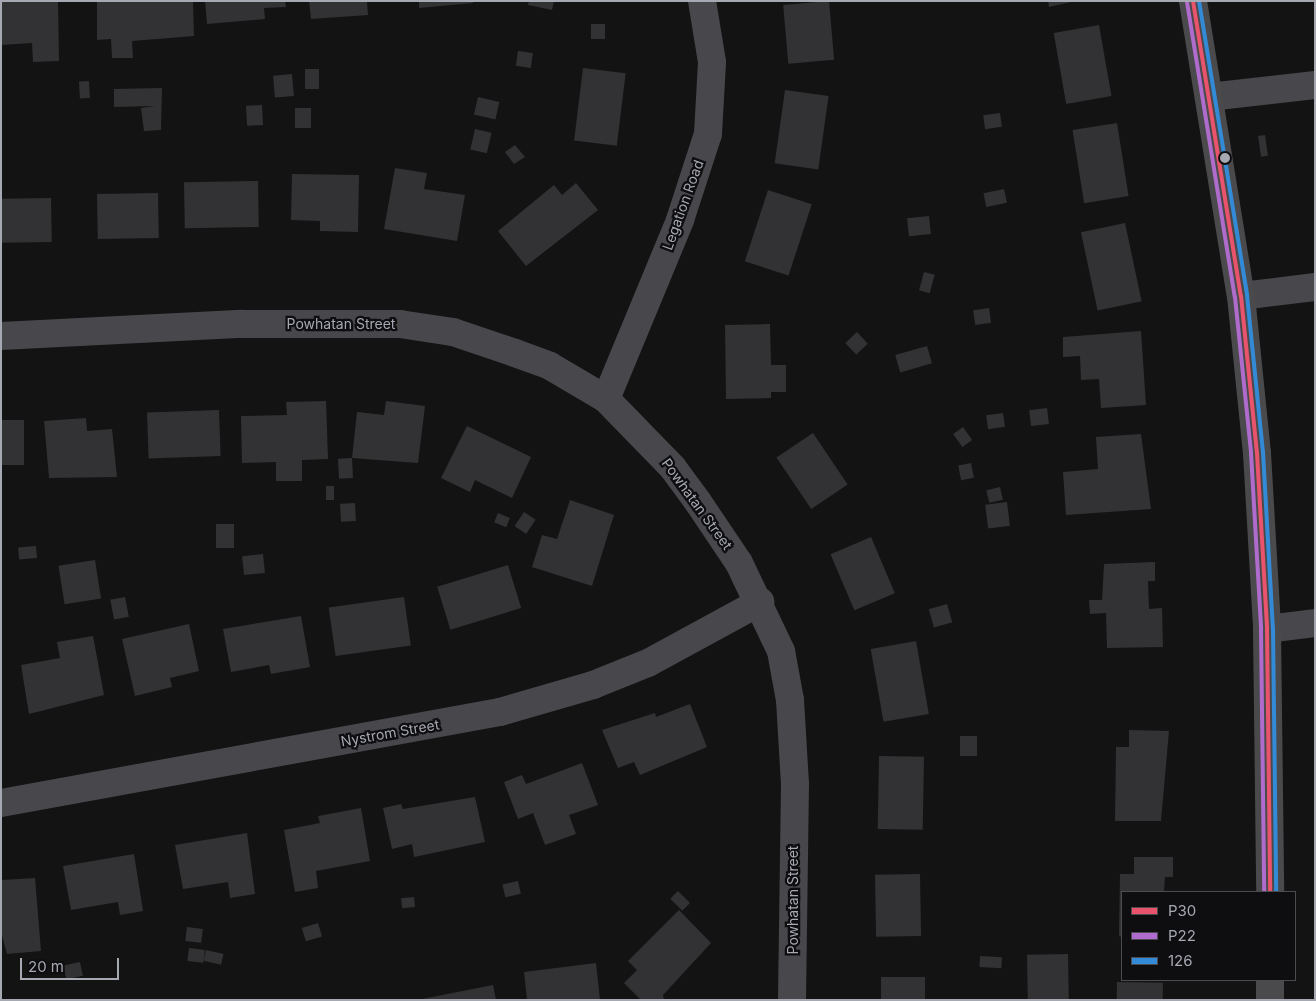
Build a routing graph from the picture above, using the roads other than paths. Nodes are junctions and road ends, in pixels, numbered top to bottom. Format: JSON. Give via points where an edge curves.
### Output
{"nodes":[{"id":1,"x":702,"y":1,"type":"edge"},
{"id":2,"x":1193,"y":1,"type":"edge"},
{"id":3,"x":1315,"y":85,"type":"edge"},
{"id":4,"x":1209,"y":97,"type":"junction"},
{"id":5,"x":1315,"y":287,"type":"edge"},
{"id":6,"x":1241,"y":296,"type":"junction"},
{"id":7,"x":1,"y":336,"type":"edge"},
{"id":8,"x":606,"y":398,"type":"junction"},
{"id":9,"x":760,"y":602,"type":"junction"},
{"id":10,"x":1315,"y":623,"type":"edge"},
{"id":11,"x":1267,"y":629,"type":"junction"},
{"id":12,"x":1,"y":802,"type":"edge"},
{"id":13,"x":1270,"y":891,"type":"edge"},
{"id":14,"x":1270,"y":981,"type":"edge"},
{"id":15,"x":792,"y":1000,"type":"edge"},
{"id":16,"x":1270,"y":1000,"type":"edge"}],
"edges":[{"from":1,"to":8,"type":"street","name":"Legation Road","via":[[712,62],[708,134],[680,220]]},
{"from":2,"to":4,"type":"main road"},
{"from":3,"to":4,"type":"street"},
{"from":4,"to":6,"type":"main road"},
{"from":5,"to":6,"type":"street"},
{"from":6,"to":11,"type":"main road","via":[[1257,453]]},
{"from":7,"to":8,"type":"street","name":"Powhatan Street","via":[[242,324],[400,324],[453,332],[515,353],[550,366]]},
{"from":8,"to":9,"type":"street","name":"Powhatan Street","via":[[674,468],[739,563]]},
{"from":9,"to":12,"type":"street","name":"Nystrom Street","via":[[648,663],[593,685],[500,712]]},
{"from":9,"to":15,"type":"street","name":"Powhatan Street","via":[[781,651],[790,700],[795,784]]},
{"from":10,"to":11,"type":"street"},
{"from":11,"to":13,"type":"main road"},
{"from":14,"to":16,"type":"main road"}]}
